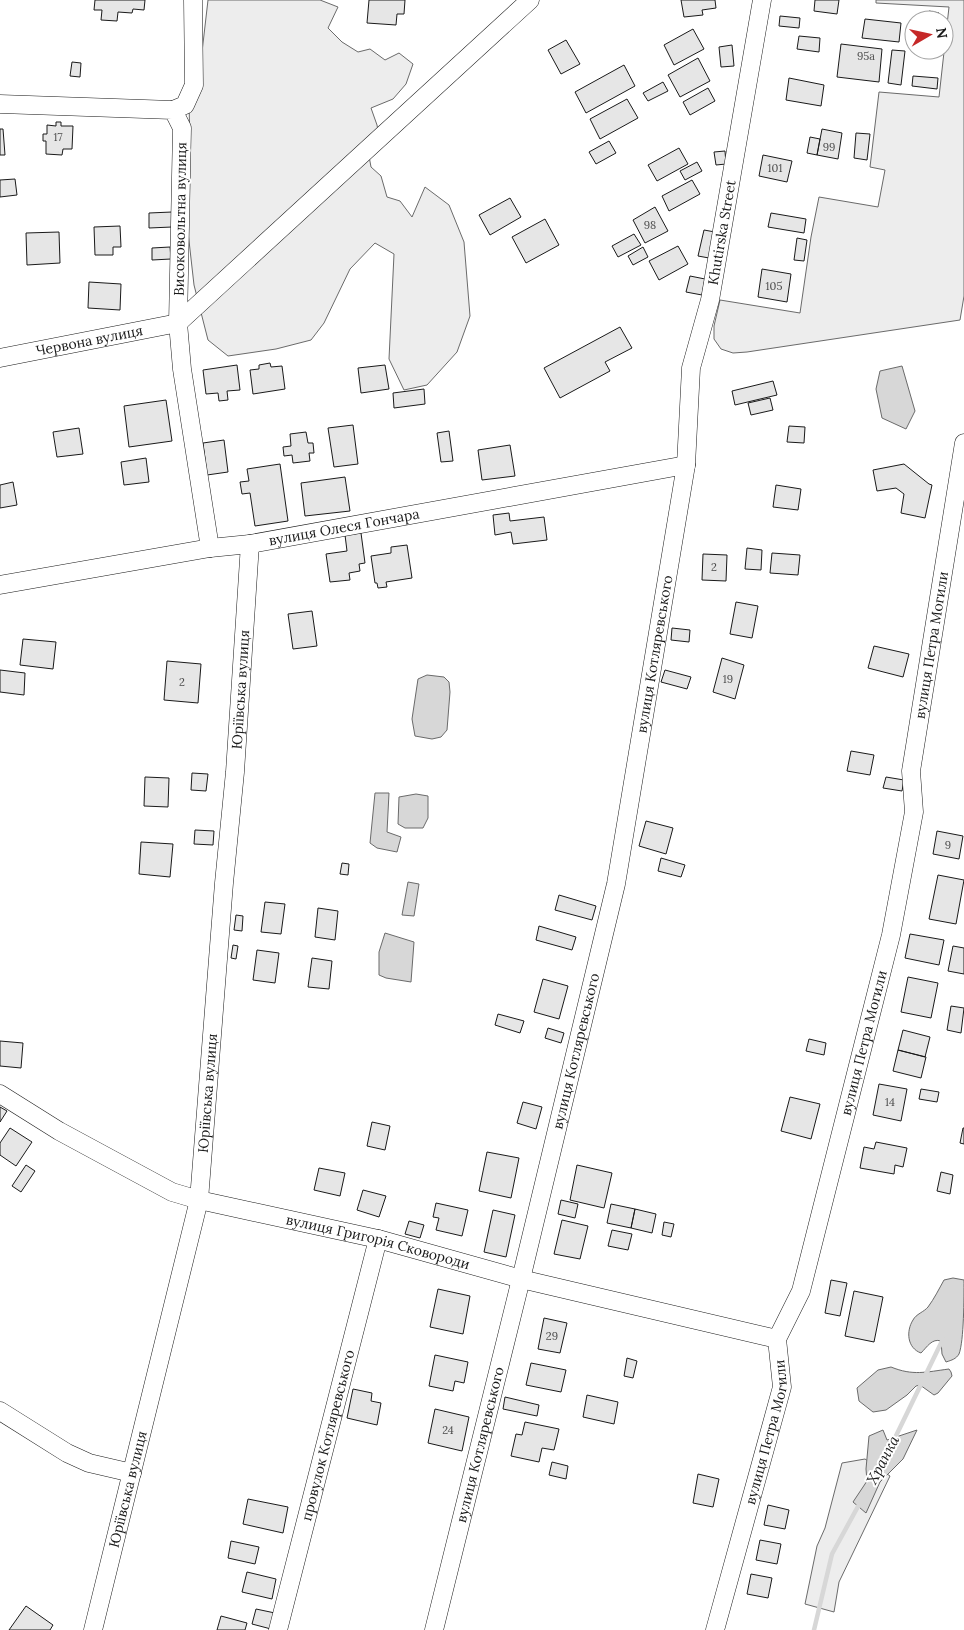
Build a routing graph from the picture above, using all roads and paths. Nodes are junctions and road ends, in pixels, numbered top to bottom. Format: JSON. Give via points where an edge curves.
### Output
{"nodes":[{"id":1,"x":193,"y":0,"type":"edge"},
{"id":2,"x":530,"y":0,"type":"edge"},
{"id":3,"x":762,"y":0,"type":"edge"},
{"id":4,"x":0,"y":104,"type":"edge"},
{"id":5,"x":172,"y":110,"type":"junction"},
{"id":6,"x":178,"y":323,"type":"junction"},
{"id":7,"x":0,"y":358,"type":"edge"},
{"id":8,"x":964,"y":442,"type":"edge"},
{"id":9,"x":686,"y":465,"type":"junction"},
{"id":10,"x":250,"y":544,"type":"junction"},
{"id":11,"x":210,"y":548,"type":"junction"},
{"id":12,"x":0,"y":585,"type":"edge"},
{"id":13,"x":0,"y":1094,"type":"edge"},
{"id":14,"x":199,"y":1200,"type":"junction"},
{"id":15,"x":378,"y":1239,"type":"junction"},
{"id":16,"x":521,"y":1279,"type":"junction"},
{"id":17,"x":777,"y":1339,"type":"junction"},
{"id":18,"x":0,"y":1411,"type":"edge"},
{"id":19,"x":132,"y":1473,"type":"junction"},
{"id":20,"x":93,"y":1630,"type":"edge"},
{"id":21,"x":278,"y":1630,"type":"edge"},
{"id":22,"x":434,"y":1630,"type":"edge"},
{"id":23,"x":715,"y":1630,"type":"edge"}],
"edges":[{"from":1,"to":5,"type":"street","via":[[194,85],[185,105]]},
{"from":2,"to":6,"type":"street"},
{"from":3,"to":9,"type":"street","name":"Khutirska Street","via":[[710,300],[691,368]]},
{"from":4,"to":5,"type":"street"},
{"from":5,"to":6,"type":"street","name":"Високовольтна вулиця","via":[[182,128]]},
{"from":6,"to":7,"type":"street","name":"Червона вулиця"},
{"from":6,"to":11,"type":"street","name":"Високовольтна вулиця","via":[[182,369]]},
{"from":8,"to":17,"type":"street","name":"вулиця Петра Могили","via":[[910,771],[914,812],[891,935],[801,1291]]},
{"from":9,"to":10,"type":"street","name":"вулиця Олеся Гончара"},
{"from":9,"to":16,"type":"street","name":"вулиця Котляревського","via":[[616,884]]},
{"from":10,"to":11,"type":"street","name":"вулиця Олеся Гончара"},
{"from":10,"to":14,"type":"street","name":"Юріївська вулиця","via":[[235,772]]},
{"from":11,"to":12,"type":"street","name":"вулиця Олеся Гончара"},
{"from":13,"to":14,"type":"street","name":"вулиця Григорія Сковороди","via":[[67,1136],[172,1192]]},
{"from":14,"to":15,"type":"street","name":"вулиця Григорія Сковороди"},
{"from":14,"to":19,"type":"street","name":"Юріївська вулиця"},
{"from":15,"to":16,"type":"street","name":"вулиця Григорія Сковороди"},
{"from":15,"to":21,"type":"street","name":"провулок Котляревського"},
{"from":16,"to":17,"type":"street","name":"вулиця Григорія Сковороди"},
{"from":16,"to":22,"type":"street","name":"вулиця Котляревського"},
{"from":17,"to":23,"type":"street","name":"вулиця Петра Могили","via":[[782,1387]]},
{"from":18,"to":19,"type":"street","via":[[67,1453],[89,1463]]},
{"from":19,"to":20,"type":"street","name":"Юріївська вулиця"}]}
